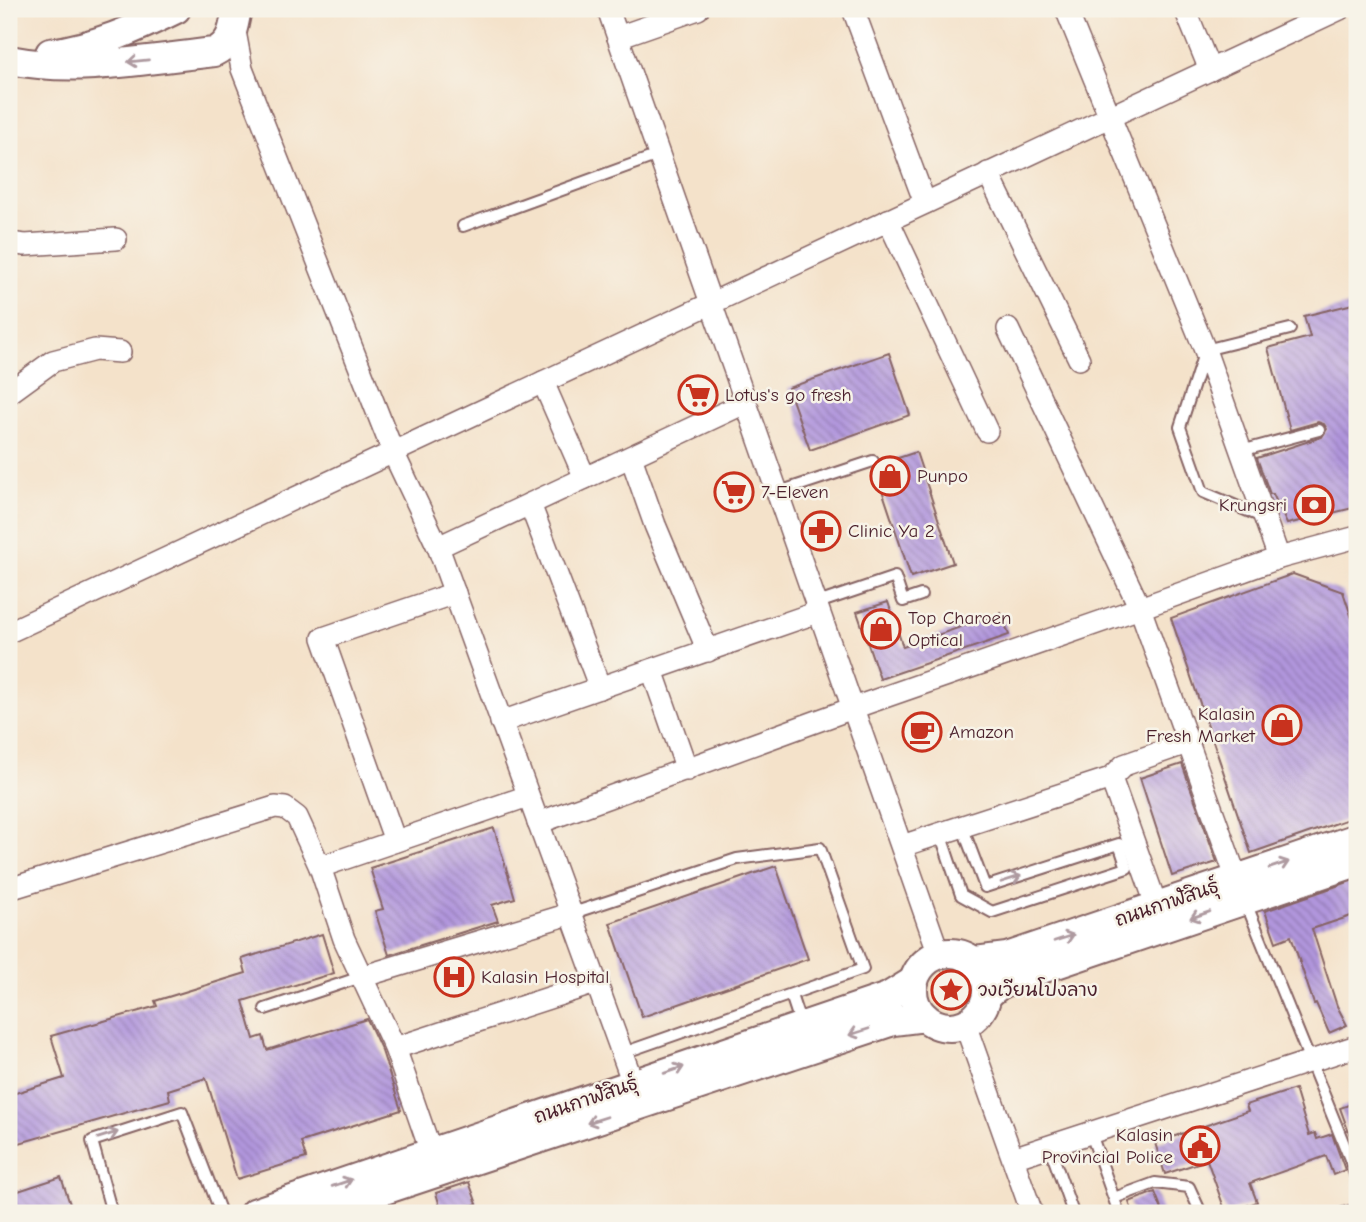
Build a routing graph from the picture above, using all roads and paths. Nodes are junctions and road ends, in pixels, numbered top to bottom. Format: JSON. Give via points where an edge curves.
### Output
{"nodes":[{"id":1,"x":176,"y":9,"type":"edge"},
{"id":2,"x":185,"y":9,"type":"edge"},
{"id":3,"x":608,"y":9,"type":"edge"},
{"id":4,"x":698,"y":9,"type":"edge"},
{"id":5,"x":853,"y":9,"type":"edge"},
{"id":6,"x":1066,"y":9,"type":"edge"},
{"id":7,"x":1185,"y":9,"type":"edge"},
{"id":8,"x":1340,"y":9,"type":"edge"},
{"id":9,"x":233,"y":14,"type":"edge"},
{"id":10,"x":618,"y":37,"type":"junction"},
{"id":11,"x":210,"y":53,"type":"junction"},
{"id":12,"x":9,"y":59,"type":"edge"},
{"id":13,"x":242,"y":69,"type":"junction"},
{"id":14,"x":1210,"y":70,"type":"junction"},
{"id":15,"x":1110,"y":116,"type":"junction"},
{"id":16,"x":658,"y":155,"type":"junction"},
{"id":17,"x":988,"y":173,"type":"junction"},
{"id":18,"x":925,"y":204,"type":"junction"},
{"id":19,"x":888,"y":220,"type":"junction"},
{"id":20,"x":463,"y":226,"type":"dead end"},
{"id":21,"x":116,"y":239,"type":"dead end"},
{"id":22,"x":9,"y":243,"type":"edge"},
{"id":23,"x":711,"y":304,"type":"junction"},
{"id":24,"x":1008,"y":329,"type":"dead end"},
{"id":25,"x":1290,"y":329,"type":"dead end"},
{"id":26,"x":1205,"y":350,"type":"junction"},
{"id":27,"x":120,"y":352,"type":"dead end"},
{"id":28,"x":1079,"y":359,"type":"dead end"},
{"id":29,"x":543,"y":382,"type":"junction"},
{"id":30,"x":9,"y":393,"type":"edge"},
{"id":31,"x":745,"y":403,"type":"junction"},
{"id":32,"x":1319,"y":430,"type":"dead end"},
{"id":33,"x":987,"y":431,"type":"dead end"},
{"id":34,"x":1241,"y":451,"type":"junction"},
{"id":35,"x":393,"y":452,"type":"junction"},
{"id":36,"x":631,"y":457,"type":"junction"},
{"id":37,"x":873,"y":461,"type":"dead end"},
{"id":38,"x":585,"y":478,"type":"junction"},
{"id":39,"x":776,"y":493,"type":"junction"},
{"id":40,"x":530,"y":504,"type":"junction"},
{"id":41,"x":1265,"y":518,"type":"junction"},
{"id":42,"x":1357,"y":537,"type":"edge"},
{"id":43,"x":438,"y":547,"type":"junction"},
{"id":44,"x":1279,"y":558,"type":"junction"},
{"id":45,"x":455,"y":593,"type":"junction"},
{"id":46,"x":921,"y":595,"type":"dead end"},
{"id":47,"x":817,"y":608,"type":"junction"},
{"id":48,"x":1140,"y":608,"type":"junction"},
{"id":49,"x":9,"y":632,"type":"edge"},
{"id":50,"x":708,"y":651,"type":"junction"},
{"id":51,"x":652,"y":670,"type":"junction"},
{"id":52,"x":600,"y":688,"type":"junction"},
{"id":53,"x":853,"y":708,"type":"junction"},
{"id":54,"x":501,"y":722,"type":"junction"},
{"id":55,"x":1187,"y":743,"type":"junction"},
{"id":56,"x":687,"y":770,"type":"junction"},
{"id":57,"x":1111,"y":778,"type":"junction"},
{"id":58,"x":528,"y":796,"type":"junction"},
{"id":59,"x":538,"y":823,"type":"junction"},
{"id":60,"x":962,"y":826,"type":"junction"},
{"id":61,"x":940,"y":833,"type":"junction"},
{"id":62,"x":1357,"y":838,"type":"edge"},
{"id":63,"x":395,"y":841,"type":"junction"},
{"id":64,"x":902,"y":846,"type":"junction"},
{"id":65,"x":1357,"y":862,"type":"edge"},
{"id":66,"x":320,"y":867,"type":"junction"},
{"id":67,"x":9,"y":889,"type":"edge"},
{"id":68,"x":1241,"y":890,"type":"junction"},
{"id":69,"x":1157,"y":907,"type":"junction"},
{"id":70,"x":573,"y":913,"type":"junction"},
{"id":71,"x":939,"y":954,"type":"junction"},
{"id":72,"x":975,"y":961,"type":"junction"},
{"id":73,"x":361,"y":977,"type":"junction"},
{"id":74,"x":914,"y":981,"type":"junction"},
{"id":75,"x":598,"y":982,"type":"junction"},
{"id":76,"x":791,"y":995,"type":"junction"},
{"id":77,"x":987,"y":995,"type":"junction"},
{"id":78,"x":265,"y":1009,"type":"dead end"},
{"id":79,"x":925,"y":1017,"type":"junction"},
{"id":80,"x":965,"y":1024,"type":"junction"},
{"id":81,"x":802,"y":1027,"type":"junction"},
{"id":82,"x":1357,"y":1046,"type":"edge"},
{"id":83,"x":396,"y":1048,"type":"junction"},
{"id":84,"x":623,"y":1053,"type":"junction"},
{"id":85,"x":1312,"y":1061,"type":"junction"},
{"id":86,"x":637,"y":1095,"type":"junction"},
{"id":87,"x":1090,"y":1131,"type":"junction"},
{"id":88,"x":1049,"y":1145,"type":"junction"},
{"id":89,"x":431,"y":1152,"type":"junction"},
{"id":90,"x":1013,"y":1158,"type":"junction"},
{"id":91,"x":1353,"y":1158,"type":"edge"},
{"id":92,"x":1357,"y":1181,"type":"edge"},
{"id":93,"x":1114,"y":1198,"type":"junction"},
{"id":94,"x":1357,"y":1209,"type":"edge"},
{"id":95,"x":112,"y":1213,"type":"edge"},
{"id":96,"x":221,"y":1213,"type":"edge"},
{"id":97,"x":254,"y":1213,"type":"edge"},
{"id":98,"x":317,"y":1213,"type":"edge"},
{"id":99,"x":1032,"y":1213,"type":"edge"},
{"id":100,"x":1073,"y":1213,"type":"edge"},
{"id":101,"x":1119,"y":1213,"type":"edge"},
{"id":102,"x":1201,"y":1213,"type":"edge"},
{"id":103,"x":1343,"y":1213,"type":"edge"}],
"edges":[{"from":1,"to":12,"type":"main road","via":[[77,49]]},
{"from":2,"to":11,"type":"main road","via":[[179,20],[182,39],[196,51]]},
{"from":3,"to":10,"type":"street"},
{"from":4,"to":10,"type":"street"},
{"from":5,"to":18,"type":"street"},
{"from":6,"to":15,"type":"street"},
{"from":7,"to":14,"type":"street"},
{"from":8,"to":14,"type":"street"},
{"from":9,"to":11,"type":"main road","via":[[228,42]]},
{"from":9,"to":13,"type":"street"},
{"from":10,"to":16,"type":"street"},
{"from":11,"to":12,"type":"main road","one_way":true,"via":[[93,66],[42,66]]},
{"from":11,"to":13,"type":"street"},
{"from":13,"to":35,"type":"street"},
{"from":14,"to":15,"type":"street"},
{"from":15,"to":17,"type":"street"},
{"from":15,"to":26,"type":"street"},
{"from":16,"to":20,"type":"lane"},
{"from":16,"to":23,"type":"street"},
{"from":17,"to":18,"type":"street"},
{"from":17,"to":28,"type":"street"},
{"from":18,"to":19,"type":"street"},
{"from":19,"to":23,"type":"street"},
{"from":19,"to":33,"type":"street"},
{"from":21,"to":22,"type":"street","via":[[24,246]]},
{"from":23,"to":29,"type":"street"},
{"from":23,"to":31,"type":"street"},
{"from":24,"to":48,"type":"street"},
{"from":25,"to":26,"type":"lane"},
{"from":26,"to":34,"type":"street"},
{"from":26,"to":41,"type":"lane","via":[[1180,427],[1203,492]]},
{"from":27,"to":30,"type":"street","via":[[95,350],[53,361]]},
{"from":29,"to":35,"type":"street"},
{"from":29,"to":38,"type":"street"},
{"from":31,"to":36,"type":"street"},
{"from":31,"to":39,"type":"street"},
{"from":32,"to":34,"type":"lane"},
{"from":34,"to":41,"type":"street"},
{"from":35,"to":43,"type":"street"},
{"from":35,"to":49,"type":"street"},
{"from":36,"to":38,"type":"street"},
{"from":36,"to":50,"type":"street"},
{"from":37,"to":39,"type":"lane"},
{"from":38,"to":40,"type":"street"},
{"from":39,"to":47,"type":"street"},
{"from":40,"to":43,"type":"street"},
{"from":40,"to":52,"type":"street"},
{"from":41,"to":44,"type":"street"},
{"from":42,"to":44,"type":"street"},
{"from":43,"to":45,"type":"street"},
{"from":44,"to":48,"type":"street"},
{"from":45,"to":54,"type":"street"},
{"from":45,"to":63,"type":"street","via":[[323,638]]},
{"from":46,"to":47,"type":"lane","via":[[903,601],[895,577]]},
{"from":47,"to":50,"type":"street"},
{"from":47,"to":53,"type":"street"},
{"from":48,"to":53,"type":"street"},
{"from":48,"to":55,"type":"street"},
{"from":50,"to":51,"type":"street"},
{"from":51,"to":52,"type":"street"},
{"from":51,"to":56,"type":"street"},
{"from":52,"to":54,"type":"street"},
{"from":53,"to":56,"type":"street"},
{"from":53,"to":64,"type":"street"},
{"from":54,"to":58,"type":"street"},
{"from":55,"to":57,"type":"street","via":[[1124,765]]},
{"from":55,"to":68,"type":"street"},
{"from":56,"to":59,"type":"street"},
{"from":57,"to":60,"type":"street"},
{"from":57,"to":69,"type":"street"},
{"from":58,"to":59,"type":"street"},
{"from":58,"to":63,"type":"street"},
{"from":59,"to":70,"type":"street"},
{"from":60,"to":61,"type":"street"},
{"from":60,"to":61,"type":"lane","one_way":true,"via":[[985,887],[1119,844],[1127,868],[992,912],[961,895]]},
{"from":61,"to":64,"type":"street"},
{"from":68,"to":62,"type":"main road","name":"ถนนกาฬสินธุ์","one_way":true},
{"from":63,"to":66,"type":"street"},
{"from":64,"to":71,"type":"street"},
{"from":65,"to":68,"type":"main road","name":"ถนนกาฬสินธุ์"},
{"from":66,"to":67,"type":"street","via":[[297,817],[275,807]]},
{"from":66,"to":73,"type":"street"},
{"from":68,"to":69,"type":"main road","name":"ถนนกาฬสินธุ์"},
{"from":68,"to":77,"type":"main road","name":"ถนนกาฬสินธุ์","one_way":true,"via":[[1012,979]]},
{"from":68,"to":85,"type":"lane"},
{"from":72,"to":69,"type":"main road","name":"ถนนกาฬสินธุ์","one_way":true,"via":[[1007,957]]},
{"from":70,"to":73,"type":"street"},
{"from":70,"to":75,"type":"street"},
{"from":70,"to":76,"type":"lane","via":[[737,859],[820,848],[863,969]]},
{"from":71,"to":72,"type":"main road","via":[[964,955]]},
{"from":71,"to":74,"type":"main road","via":[[924,963]]},
{"from":72,"to":77,"type":"main road","via":[[983,971]]},
{"from":73,"to":78,"type":"lane"},
{"from":73,"to":83,"type":"street"},
{"from":74,"to":79,"type":"main road","via":[[916,1004]]},
{"from":74,"to":81,"type":"main road","name":"ถนนกาฬสินธุ์","via":[[888,997]]},
{"from":75,"to":83,"type":"street"},
{"from":75,"to":84,"type":"street"},
{"from":76,"to":81,"type":"lane"},
{"from":76,"to":84,"type":"lane"},
{"from":77,"to":80,"type":"main road","via":[[984,1007]]},
{"from":79,"to":80,"type":"main road","via":[[941,1026]]},
{"from":79,"to":86,"type":"main road","name":"ถนนกาฬสินธุ์","one_way":true,"via":[[893,1021]]},
{"from":80,"to":90,"type":"street"},
{"from":86,"to":81,"type":"main road","name":"ถนนกาฬสินธุ์","one_way":true},
{"from":82,"to":85,"type":"street"},
{"from":83,"to":89,"type":"street"},
{"from":84,"to":86,"type":"street"},
{"from":85,"to":87,"type":"street"},
{"from":85,"to":91,"type":"lane"},
{"from":86,"to":89,"type":"main road","name":"ถนนกาฬสินธุ์"},
{"from":86,"to":98,"type":"main road","name":"ถนนกาฬสินธุ์","one_way":true},
{"from":87,"to":88,"type":"street"},
{"from":87,"to":93,"type":"lane"},
{"from":88,"to":90,"type":"street"},
{"from":88,"to":100,"type":"lane"},
{"from":97,"to":89,"type":"main road","name":"ถนนกาฬสินธุ์","one_way":true},
{"from":90,"to":99,"type":"street"},
{"from":91,"to":92,"type":"lane"},
{"from":93,"to":101,"type":"lane"},
{"from":93,"to":102,"type":"lane","via":[[1155,1183],[1189,1186]]},
{"from":94,"to":103,"type":"lane"},
{"from":95,"to":96,"type":"lane","one_way":true,"via":[[92,1141],[182,1112]]}]}
